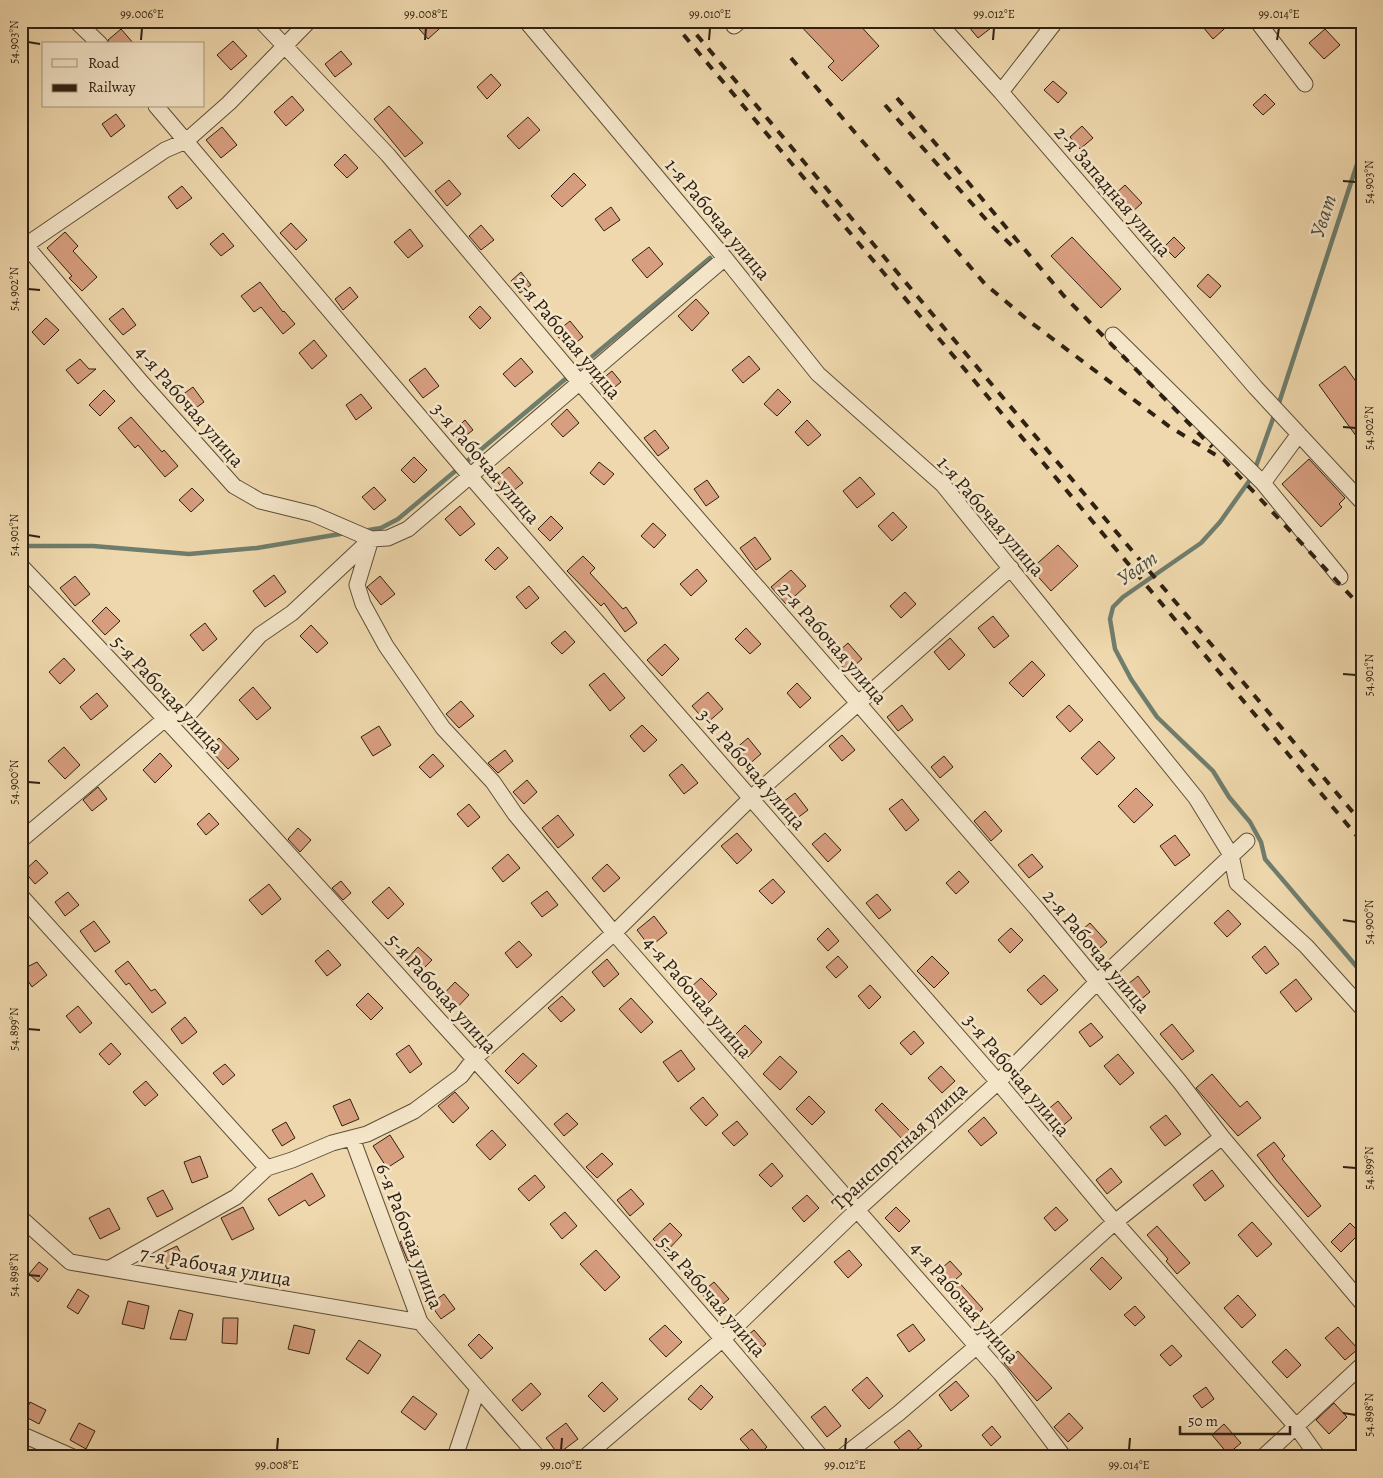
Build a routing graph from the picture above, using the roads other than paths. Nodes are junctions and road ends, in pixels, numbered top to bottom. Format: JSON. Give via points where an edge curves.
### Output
{"nodes":[{"id":1,"x":76,"y":21,"type":"edge"},
{"id":2,"x":261,"y":21,"type":"edge"},
{"id":3,"x":309,"y":21,"type":"edge"},
{"id":4,"x":526,"y":21,"type":"edge"},
{"id":5,"x":937,"y":21,"type":"edge"},
{"id":6,"x":1056,"y":21,"type":"edge"},
{"id":7,"x":1257,"y":21,"type":"edge"},
{"id":8,"x":98,"y":42,"type":"edge"},
{"id":9,"x":282,"y":46,"type":"junction"},
{"id":10,"x":1305,"y":84,"type":"dead end"},
{"id":11,"x":1001,"y":92,"type":"junction"},
{"id":12,"x":158,"y":108,"type":"edge"},
{"id":13,"x":186,"y":141,"type":"junction"},
{"id":14,"x":23,"y":246,"type":"edge"},
{"id":15,"x":725,"y":258,"type":"junction"},
{"id":16,"x":1113,"y":335,"type":"dead end"},
{"id":17,"x":580,"y":384,"type":"junction"},
{"id":18,"x":1296,"y":431,"type":"junction"},
{"id":19,"x":470,"y":476,"type":"junction"},
{"id":20,"x":1263,"y":483,"type":"junction"},
{"id":21,"x":1362,"y":502,"type":"edge"},
{"id":22,"x":371,"y":538,"type":"junction"},
{"id":23,"x":21,"y":566,"type":"edge"},
{"id":24,"x":1011,"y":568,"type":"junction"},
{"id":25,"x":1340,"y":577,"type":"dead end"},
{"id":26,"x":860,"y":703,"type":"junction"},
{"id":27,"x":165,"y":720,"type":"junction"},
{"id":28,"x":751,"y":798,"type":"junction"},
{"id":29,"x":21,"y":840,"type":"edge"},
{"id":30,"x":1247,"y":841,"type":"dead end"},
{"id":31,"x":1231,"y":855,"type":"junction"},
{"id":32,"x":21,"y":896,"type":"edge"},
{"id":33,"x":614,"y":933,"type":"junction"},
{"id":34,"x":1097,"y":982,"type":"junction"},
{"id":35,"x":1362,"y":1008,"type":"edge"},
{"id":36,"x":474,"y":1059,"type":"junction"},
{"id":37,"x":998,"y":1082,"type":"junction"},
{"id":38,"x":1222,"y":1137,"type":"junction"},
{"id":39,"x":352,"y":1138,"type":"junction"},
{"id":40,"x":267,"y":1168,"type":"junction"},
{"id":41,"x":858,"y":1210,"type":"junction"},
{"id":42,"x":21,"y":1218,"type":"edge"},
{"id":43,"x":1115,"y":1222,"type":"junction"},
{"id":44,"x":110,"y":1268,"type":"junction"},
{"id":45,"x":1362,"y":1303,"type":"edge"},
{"id":46,"x":420,"y":1322,"type":"junction"},
{"id":47,"x":724,"y":1338,"type":"junction"},
{"id":48,"x":976,"y":1346,"type":"junction"},
{"id":49,"x":1362,"y":1366,"type":"edge"},
{"id":50,"x":478,"y":1388,"type":"junction"},
{"id":51,"x":1294,"y":1425,"type":"junction"},
{"id":52,"x":21,"y":1434,"type":"edge"},
{"id":53,"x":73,"y":1457,"type":"edge"},
{"id":54,"x":455,"y":1457,"type":"edge"},
{"id":55,"x":538,"y":1457,"type":"edge"},
{"id":56,"x":585,"y":1457,"type":"edge"},
{"id":57,"x":821,"y":1457,"type":"edge"},
{"id":58,"x":842,"y":1457,"type":"edge"},
{"id":59,"x":1064,"y":1457,"type":"edge"},
{"id":60,"x":1263,"y":1457,"type":"edge"},
{"id":61,"x":1318,"y":1457,"type":"edge"}],
"edges":[{"from":1,"to":8,"type":"street"},
{"from":2,"to":9,"type":"street","name":"2-я Рабочая улица"},
{"from":3,"to":9,"type":"street"},
{"from":4,"to":15,"type":"street","name":"1-я Рабочая улица"},
{"from":5,"to":11,"type":"street","name":"2-я Западная улица"},
{"from":6,"to":11,"type":"street"},
{"from":7,"to":10,"type":"street"},
{"from":9,"to":13,"type":"street","via":[[229,103]]},
{"from":9,"to":17,"type":"street","name":"2-я Рабочая улица","via":[[388,155]]},
{"from":11,"to":18,"type":"street","name":"2-я Западная улица"},
{"from":12,"to":13,"type":"street","name":"3-я Рабочая улица"},
{"from":13,"to":14,"type":"street","via":[[165,150]]},
{"from":13,"to":19,"type":"street","name":"3-я Рабочая улица"},
{"from":14,"to":22,"type":"street","name":"4-я Рабочая улица","via":[[234,486],[260,501],[313,514]]},
{"from":15,"to":17,"type":"street"},
{"from":15,"to":24,"type":"street","name":"1-я Рабочая улица","via":[[818,374],[943,485]]},
{"from":16,"to":20,"type":"street"},
{"from":17,"to":19,"type":"street"},
{"from":17,"to":26,"type":"street","name":"2-я Рабочая улица"},
{"from":18,"to":20,"type":"street"},
{"from":18,"to":21,"type":"street","name":"2-я Западная улица"},
{"from":19,"to":22,"type":"street","via":[[408,529],[388,538]]},
{"from":19,"to":28,"type":"street","name":"3-я Рабочая улица"},
{"from":20,"to":25,"type":"street"},
{"from":22,"to":27,"type":"street","via":[[292,613],[260,635],[189,714]]},
{"from":22,"to":33,"type":"street","name":"4-я Рабочая улица","via":[[357,585],[363,604],[386,646],[443,728],[493,782],[514,814]]},
{"from":23,"to":27,"type":"street","name":"5-я Рабочая улица"},
{"from":24,"to":26,"type":"street"},
{"from":24,"to":31,"type":"street","name":"1-я Рабочая улица","via":[[1196,798]]},
{"from":26,"to":28,"type":"street"},
{"from":26,"to":34,"type":"street","name":"2-я Рабочая улица"},
{"from":27,"to":29,"type":"street"},
{"from":27,"to":36,"type":"street","name":"5-я Рабочая улица"},
{"from":28,"to":33,"type":"street"},
{"from":28,"to":37,"type":"street","name":"3-я Рабочая улица"},
{"from":30,"to":31,"type":"street","name":"Транспортная улица"},
{"from":31,"to":34,"type":"street","name":"Транспортная улица"},
{"from":31,"to":35,"type":"street","name":"1-я Рабочая улица","via":[[1237,883],[1306,946]]},
{"from":32,"to":40,"type":"street"},
{"from":33,"to":36,"type":"street"},
{"from":33,"to":41,"type":"street","name":"4-я Рабочая улица"},
{"from":34,"to":37,"type":"street","name":"Транспортная улица"},
{"from":34,"to":38,"type":"street","name":"2-я Рабочая улица"},
{"from":36,"to":39,"type":"street","via":[[461,1076],[414,1111]]},
{"from":36,"to":47,"type":"street","name":"5-я Рабочая улица"},
{"from":37,"to":41,"type":"street","name":"Транспортная улица"},
{"from":37,"to":43,"type":"street","name":"3-я Рабочая улица"},
{"from":38,"to":43,"type":"street"},
{"from":38,"to":45,"type":"street","name":"2-я Рабочая улица"},
{"from":39,"to":40,"type":"street"},
{"from":39,"to":46,"type":"street","name":"6-я Рабочая улица"},
{"from":40,"to":44,"type":"street","via":[[236,1197]]},
{"from":41,"to":47,"type":"street","name":"Транспортная улица"},
{"from":41,"to":48,"type":"street","name":"4-я Рабочая улица"},
{"from":42,"to":44,"type":"street","name":"7-я Рабочая улица","via":[[70,1262]]},
{"from":43,"to":48,"type":"street"},
{"from":43,"to":51,"type":"street","name":"3-я Рабочая улица"},
{"from":44,"to":46,"type":"street","name":"7-я Рабочая улица"},
{"from":46,"to":50,"type":"street","name":"6-я Рабочая улица"},
{"from":47,"to":56,"type":"street","name":"Транспортная улица"},
{"from":47,"to":57,"type":"street","name":"5-я Рабочая улица"},
{"from":48,"to":58,"type":"street"},
{"from":48,"to":59,"type":"street","name":"4-я Рабочая улица"},
{"from":49,"to":51,"type":"street"},
{"from":50,"to":54,"type":"street"},
{"from":50,"to":55,"type":"street","name":"6-я Рабочая улица"},
{"from":51,"to":60,"type":"street"},
{"from":51,"to":61,"type":"street","name":"3-я Рабочая улица"},
{"from":52,"to":53,"type":"street"}]}
